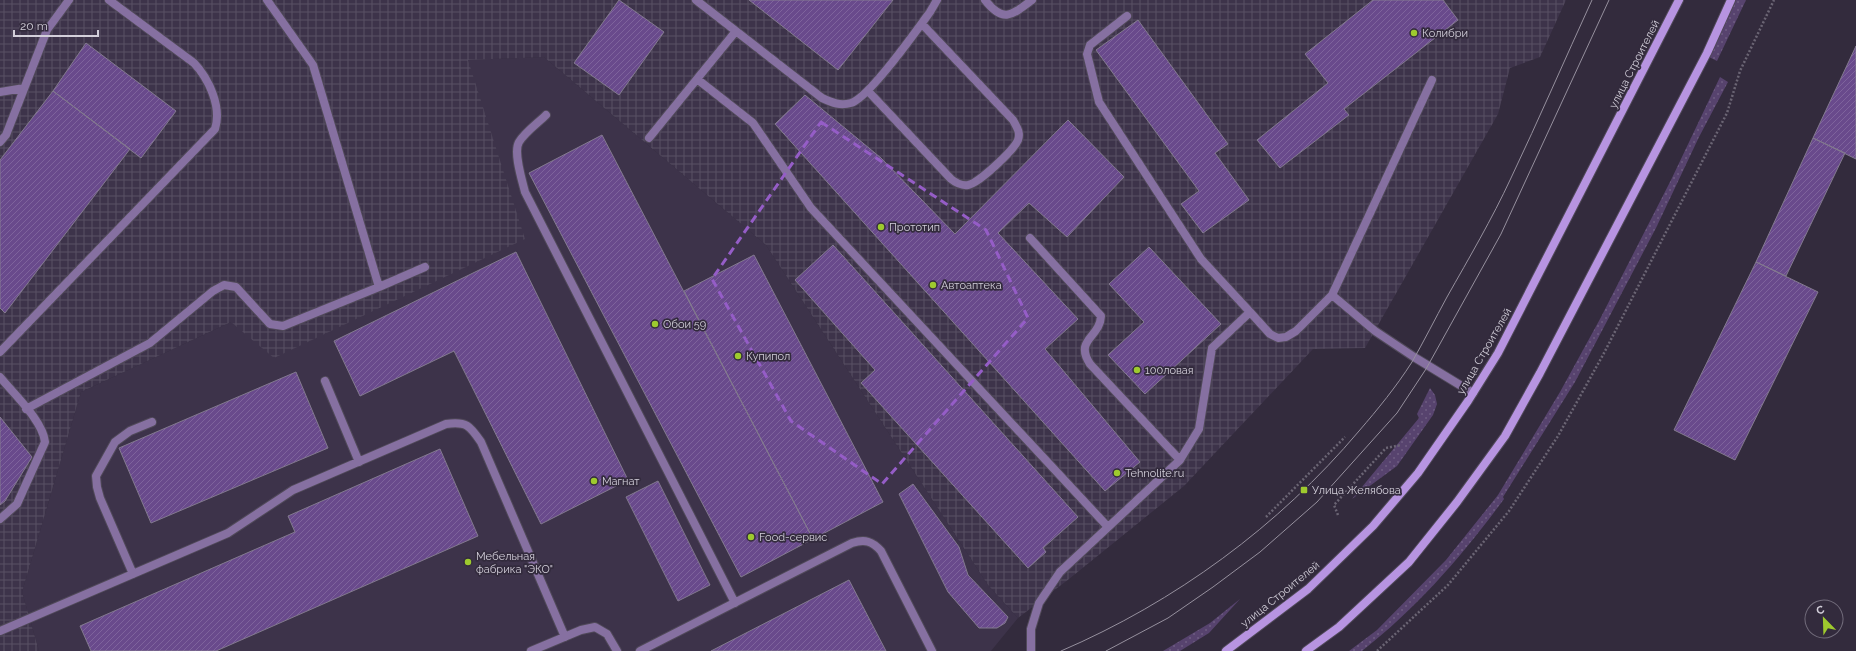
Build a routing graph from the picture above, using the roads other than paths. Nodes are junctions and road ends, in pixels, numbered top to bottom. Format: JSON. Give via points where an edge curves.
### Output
{"nodes":[{"id":1,"x":69,"y":0,"type":"edge"},
{"id":2,"x":109,"y":0,"type":"edge"},
{"id":3,"x":267,"y":0,"type":"edge"},
{"id":4,"x":696,"y":0,"type":"edge"},
{"id":5,"x":937,"y":0,"type":"edge"},
{"id":6,"x":985,"y":0,"type":"edge"},
{"id":7,"x":1032,"y":0,"type":"edge"},
{"id":8,"x":1679,"y":0,"type":"edge"},
{"id":9,"x":1731,"y":0,"type":"edge"},
{"id":10,"x":1127,"y":16,"type":"dead end"},
{"id":11,"x":922,"y":24,"type":"junction"},
{"id":12,"x":736,"y":31,"type":"junction"},
{"id":13,"x":697,"y":79,"type":"junction"},
{"id":14,"x":1432,"y":80,"type":"dead end"},
{"id":15,"x":24,"y":88,"type":"junction"},
{"id":16,"x":0,"y":92,"type":"edge"},
{"id":17,"x":868,"y":92,"type":"junction"},
{"id":18,"x":546,"y":116,"type":"dead end"},
{"id":19,"x":650,"y":138,"type":"dead end"},
{"id":20,"x":0,"y":142,"type":"edge"},
{"id":21,"x":1030,"y":238,"type":"dead end"},
{"id":22,"x":425,"y":267,"type":"dead end"},
{"id":23,"x":379,"y":287,"type":"junction"},
{"id":24,"x":1332,"y":295,"type":"junction"},
{"id":25,"x":1250,"y":312,"type":"junction"},
{"id":26,"x":0,"y":352,"type":"edge"},
{"id":27,"x":0,"y":377,"type":"edge"},
{"id":28,"x":325,"y":381,"type":"dead end"},
{"id":29,"x":1473,"y":393,"type":"junction"},
{"id":30,"x":26,"y":409,"type":"junction"},
{"id":31,"x":152,"y":422,"type":"dead end"},
{"id":32,"x":1180,"y":460,"type":"junction"},
{"id":33,"x":359,"y":462,"type":"junction"},
{"id":34,"x":0,"y":519,"type":"edge"},
{"id":35,"x":1108,"y":527,"type":"junction"},
{"id":36,"x":133,"y":574,"type":"junction"},
{"id":37,"x":735,"y":602,"type":"junction"},
{"id":38,"x":0,"y":631,"type":"edge"},
{"id":39,"x":565,"y":637,"type":"junction"},
{"id":40,"x":532,"y":651,"type":"edge"},
{"id":41,"x":617,"y":651,"type":"edge"},
{"id":42,"x":640,"y":651,"type":"edge"},
{"id":43,"x":932,"y":651,"type":"edge"},
{"id":44,"x":1031,"y":651,"type":"edge"},
{"id":45,"x":1226,"y":651,"type":"edge"},
{"id":46,"x":1306,"y":651,"type":"edge"}],
"edges":[{"from":1,"to":15,"type":"lane","via":[[47,30]]},
{"from":2,"to":26,"type":"lane","via":[[194,63],[203,73],[216,108],[218,119],[215,129]]},
{"from":3,"to":23,"type":"lane","via":[[313,64]]},
{"from":4,"to":12,"type":"lane"},
{"from":5,"to":11,"type":"lane"},
{"from":6,"to":7,"type":"lane","via":[[999,14],[1008,16]]},
{"from":8,"to":29,"type":"main road","name":"улица Строителей","via":[[1498,353]]},
{"from":9,"to":46,"type":"main road","via":[[1707,54],[1505,436],[1409,562],[1339,627]]},
{"from":10,"to":25,"type":"lane","via":[[1090,45],[1087,54],[1099,102],[1201,259]]},
{"from":11,"to":17,"type":"lane"},
{"from":11,"to":17,"type":"lane","via":[[1012,120],[1018,130],[1018,139],[1013,148],[982,177],[969,185],[959,185]]},
{"from":12,"to":13,"type":"lane"},
{"from":12,"to":17,"type":"lane","via":[[822,98],[838,105],[853,102]]},
{"from":13,"to":19,"type":"lane"},
{"from":13,"to":35,"type":"lane","via":[[753,123],[811,208]]},
{"from":14,"to":24,"type":"lane"},
{"from":15,"to":16,"type":"lane"},
{"from":15,"to":20,"type":"lane","via":[[6,135]]},
{"from":18,"to":37,"type":"lane","via":[[518,142],[517,157],[525,192]]},
{"from":21,"to":32,"type":"lane","via":[[1101,316],[1100,324],[1088,339],[1084,349],[1090,364]]},
{"from":22,"to":23,"type":"lane"},
{"from":23,"to":30,"type":"lane","via":[[283,326],[270,324],[236,287],[224,285],[213,291],[150,343]]},
{"from":24,"to":25,"type":"lane","via":[[1286,337],[1278,338],[1270,334]]},
{"from":24,"to":29,"type":"lane","via":[[1375,331]]},
{"from":25,"to":32,"type":"lane","via":[[1212,348],[1199,428]]},
{"from":27,"to":30,"type":"lane"},
{"from":28,"to":33,"type":"lane"},
{"from":29,"to":45,"type":"main road","name":"улица Строителей","via":[[1418,473],[1373,526],[1308,589]]},
{"from":30,"to":34,"type":"lane","via":[[44,434],[45,442],[17,504]]},
{"from":31,"to":36,"type":"lane","via":[[130,431],[115,442],[96,476],[100,498]]},
{"from":32,"to":35,"type":"lane"},
{"from":33,"to":36,"type":"lane","via":[[293,490],[228,532]]},
{"from":33,"to":39,"type":"lane","via":[[446,424],[460,422],[473,430],[481,442]]},
{"from":35,"to":44,"type":"lane","via":[[1060,572],[1039,604],[1031,629]]},
{"from":36,"to":38,"type":"lane"},
{"from":37,"to":42,"type":"lane"},
{"from":37,"to":43,"type":"lane","via":[[863,539],[881,551]]},
{"from":39,"to":40,"type":"lane"},
{"from":39,"to":41,"type":"lane","via":[[595,627],[607,634]]}]}
